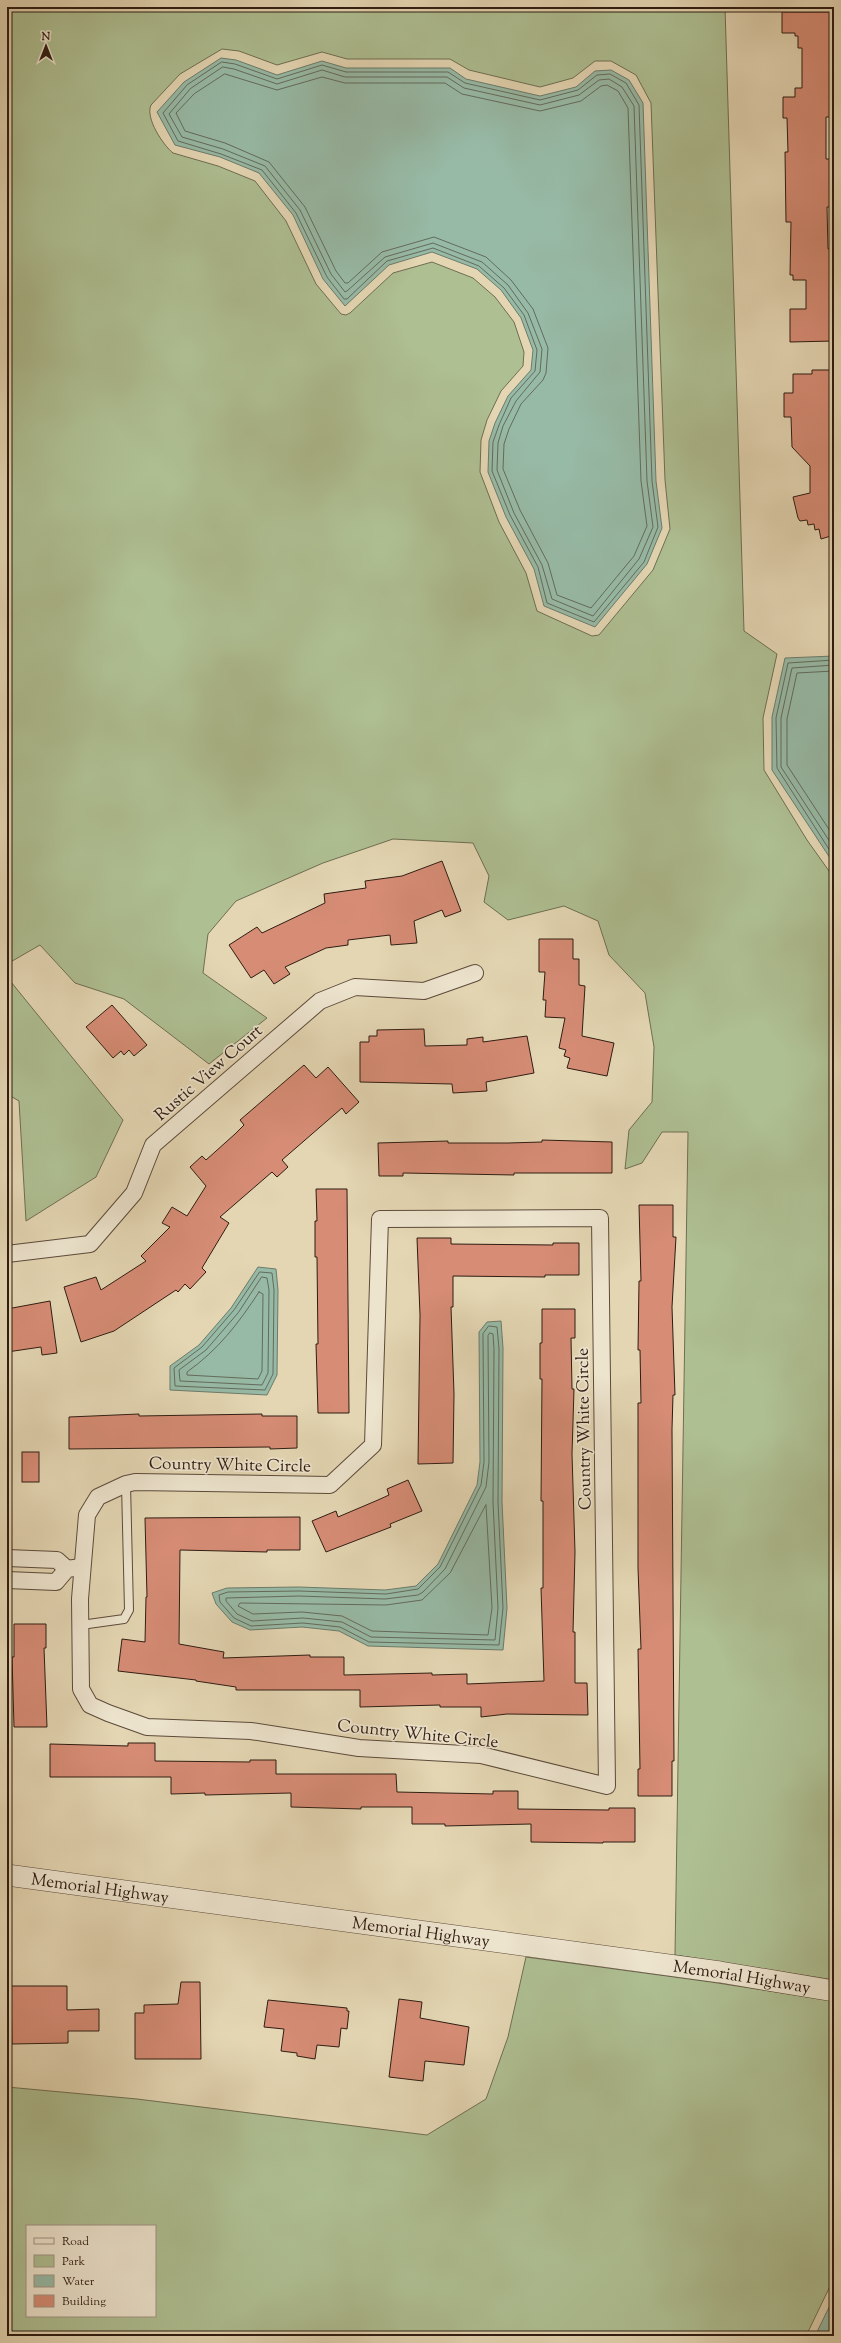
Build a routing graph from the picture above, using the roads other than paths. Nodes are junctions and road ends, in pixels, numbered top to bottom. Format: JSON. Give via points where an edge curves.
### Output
{"nodes":[{"id":1,"x":475,"y":973,"type":"dead end"},
{"id":2,"x":7,"y":1254,"type":"edge"},
{"id":3,"x":126,"y":1484,"type":"junction"},
{"id":4,"x":7,"y":1558,"type":"edge"},
{"id":5,"x":74,"y":1568,"type":"junction"},
{"id":6,"x":7,"y":1580,"type":"edge"},
{"id":7,"x":80,"y":1625,"type":"junction"},
{"id":8,"x":7,"y":1875,"type":"edge"},
{"id":9,"x":834,"y":1991,"type":"edge"}],
"edges":[{"from":1,"to":2,"type":"street","name":"Rustic View Court","via":[[424,991],[355,987],[320,1001],[154,1145],[134,1193],[90,1244]]},
{"from":3,"to":5,"type":"street","name":"Country White Circle","via":[[98,1497],[87,1515]]},
{"from":3,"to":7,"type":"lane","via":[[129,1610],[124,1619]]},
{"from":3,"to":7,"type":"street","name":"Country White Circle","via":[[135,1482],[330,1485],[373,1445],[380,1219],[600,1218],[607,1786],[481,1755],[359,1748],[251,1731],[147,1727],[108,1714],[90,1704],[81,1688]]},
{"from":4,"to":5,"type":"street","via":[[57,1560]]},
{"from":5,"to":6,"type":"street","via":[[56,1582]]},
{"from":5,"to":7,"type":"street","name":"Country White Circle"},
{"from":8,"to":9,"type":"street","name":"Memorial Highway","via":[[712,1971]]}]}
